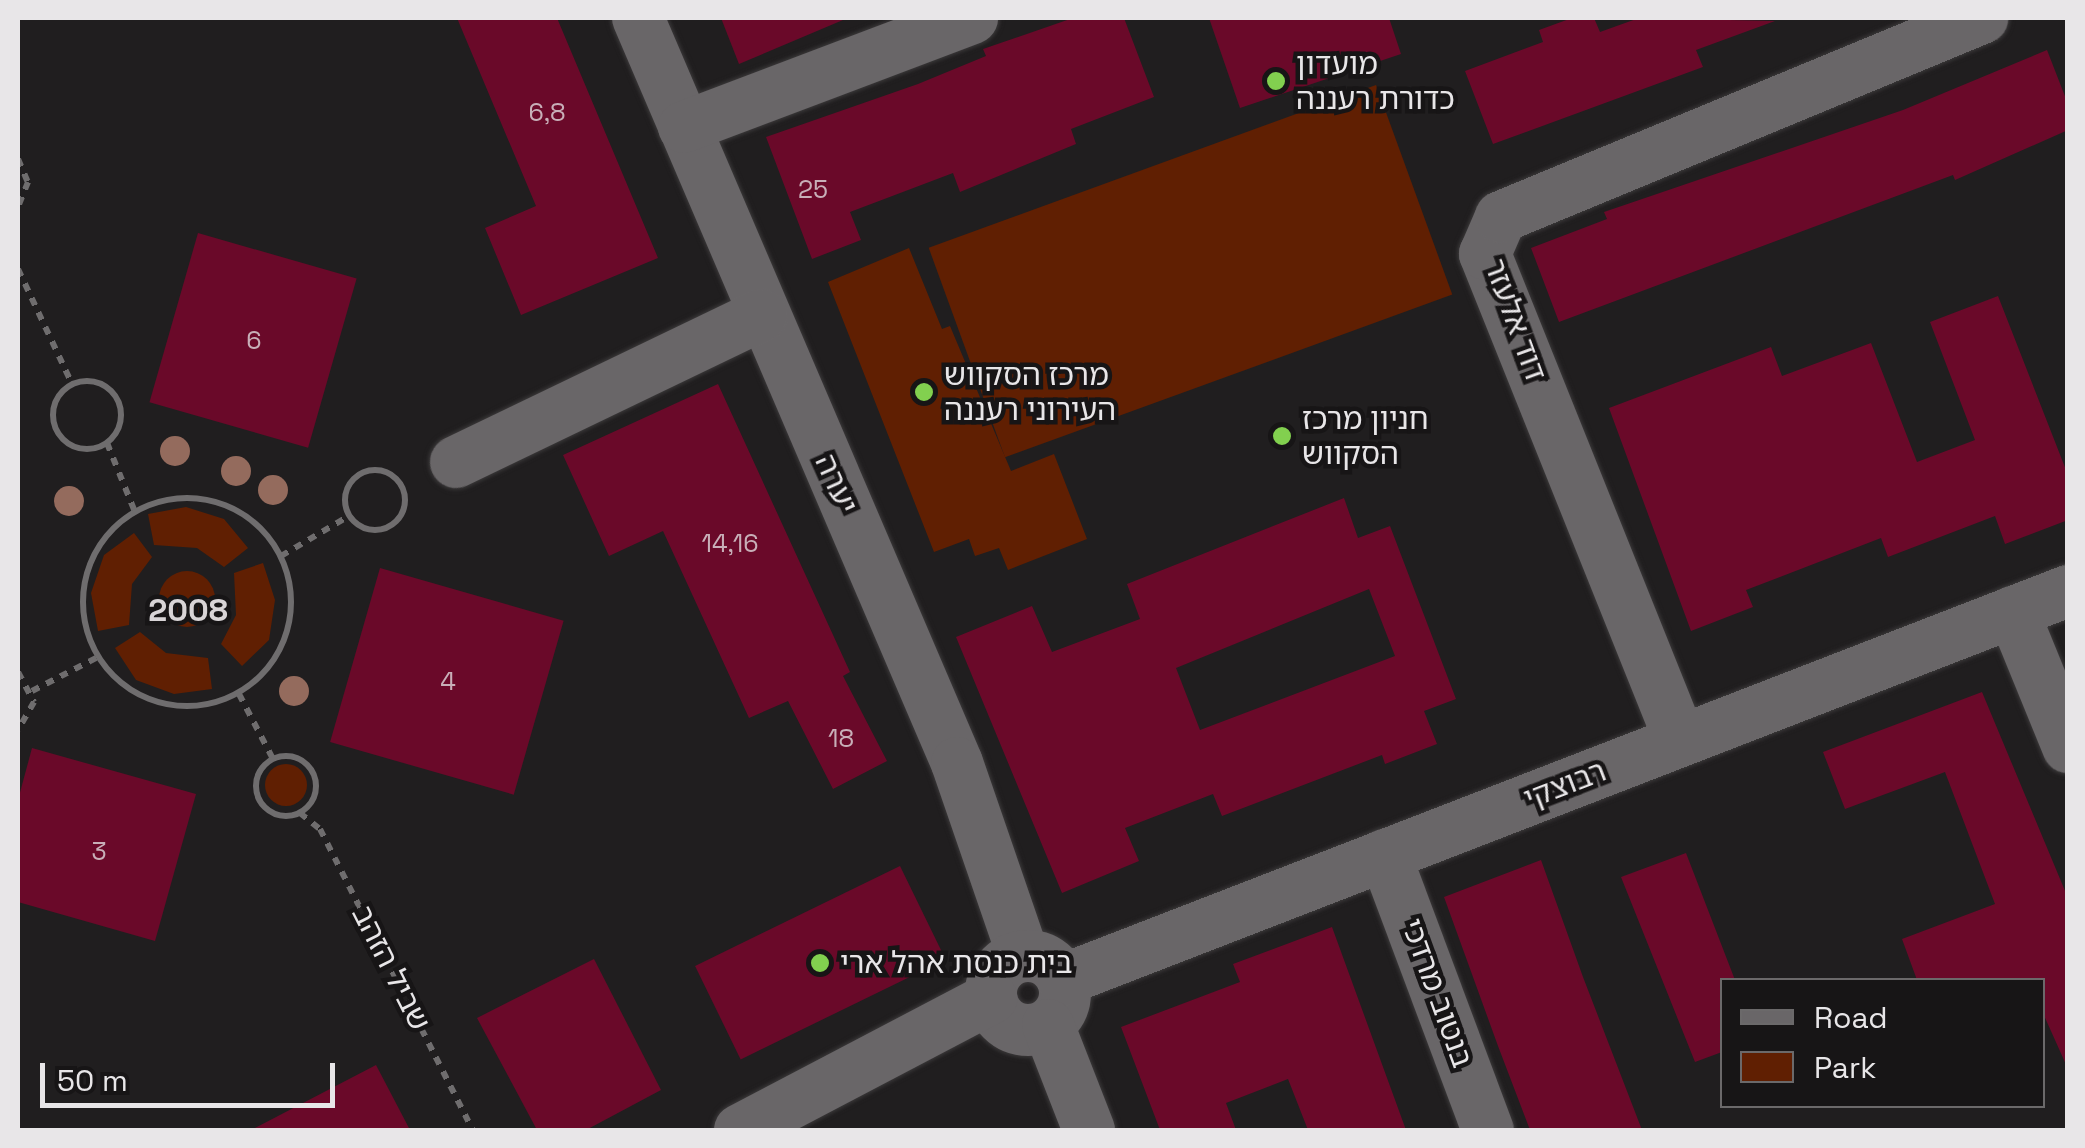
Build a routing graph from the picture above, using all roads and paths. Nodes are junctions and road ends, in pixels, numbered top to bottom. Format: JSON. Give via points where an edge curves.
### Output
{"nodes":[{"id":1,"x":638,"y":18,"type":"edge"},
{"id":2,"x":972,"y":18,"type":"edge"},
{"id":3,"x":1982,"y":18,"type":"edge"},
{"id":4,"x":684,"y":127,"type":"junction"},
{"id":5,"x":18,"y":159,"type":"edge"},
{"id":6,"x":18,"y":207,"type":"edge"},
{"id":7,"x":18,"y":269,"type":"edge"},
{"id":8,"x":762,"y":314,"type":"junction"},
{"id":9,"x":72,"y":384,"type":"junction"},
{"id":10,"x":107,"y":442,"type":"junction"},
{"id":11,"x":456,"y":462,"type":"dead end"},
{"id":12,"x":135,"y":512,"type":"junction"},
{"id":13,"x":349,"y":516,"type":"junction"},
{"id":14,"x":281,"y":556,"type":"junction"},
{"id":15,"x":2068,"y":590,"type":"edge"},
{"id":16,"x":2013,"y":612,"type":"junction"},
{"id":17,"x":98,"y":656,"type":"junction"},
{"id":18,"x":18,"y":672,"type":"edge"},
{"id":19,"x":32,"y":690,"type":"junction"},
{"id":20,"x":239,"y":694,"type":"junction"},
{"id":21,"x":18,"y":730,"type":"edge"},
{"id":22,"x":1680,"y":740,"type":"junction"},
{"id":23,"x":2068,"y":747,"type":"edge"},
{"id":24,"x":273,"y":759,"type":"junction"},
{"id":25,"x":300,"y":812,"type":"junction"},
{"id":26,"x":1385,"y":855,"type":"junction"},
{"id":27,"x":1045,"y":987,"type":"junction"},
{"id":28,"x":472,"y":1130,"type":"edge"},
{"id":29,"x":740,"y":1130,"type":"edge"},
{"id":30,"x":1089,"y":1130,"type":"edge"},
{"id":31,"x":1488,"y":1130,"type":"edge"}],
"edges":[{"from":1,"to":4,"type":"street","name":"יערה"},
{"from":2,"to":4,"type":"street"},
{"from":3,"to":22,"type":"street","name":"דוד אלעזר","via":[[1501,217],[1486,254]]},
{"from":4,"to":8,"type":"street","name":"יערה"},
{"from":5,"to":6,"type":"path","via":[[28,182]]},
{"from":7,"to":9,"type":"path"},
{"from":8,"to":11,"type":"street"},
{"from":8,"to":27,"type":"street","name":"יערה"},
{"from":9,"to":10,"type":"path","via":[[93,381],[115,395],[121,418]]},
{"from":9,"to":10,"type":"path","via":[[56,401],[58,433],[80,447]]},
{"from":10,"to":12,"type":"path"},
{"from":12,"to":14,"type":"path","via":[[190,498],[218,502],[244,514]]},
{"from":12,"to":17,"type":"path","via":[[110,532],[83,592]]},
{"from":13,"to":13,"type":"path","via":[[367,529],[389,527],[405,499],[396,479],[377,470],[357,476],[345,494]]},
{"from":13,"to":14,"type":"path"},
{"from":14,"to":20,"type":"path","via":[[290,618],[282,648]]},
{"from":15,"to":16,"type":"street","name":"רבוצקי"},
{"from":16,"to":22,"type":"street","name":"רבוצקי"},
{"from":16,"to":23,"type":"street"},
{"from":17,"to":19,"type":"path"},
{"from":17,"to":20,"type":"path","via":[[118,681],[146,698],[209,705]]},
{"from":18,"to":19,"type":"path"},
{"from":19,"to":21,"type":"path","via":[[32,712]]},
{"from":20,"to":24,"type":"path"},
{"from":22,"to":26,"type":"street","name":"רבוצקי"},
{"from":24,"to":25,"type":"path","via":[[299,759],[314,774],[314,796]]},
{"from":24,"to":25,"type":"path","via":[[257,781],[261,802],[278,815]]},
{"from":25,"to":28,"type":"path","name":"שביל הזהב","via":[[320,828]]},
{"from":26,"to":27,"type":"street","name":"רבוצקי"},
{"from":26,"to":31,"type":"street","name":"בנטוב מרדכי"},
{"from":27,"to":29,"type":"street","via":[[994,975],[990,998]]},
{"from":27,"to":30,"type":"street","name":"יערה"}]}
